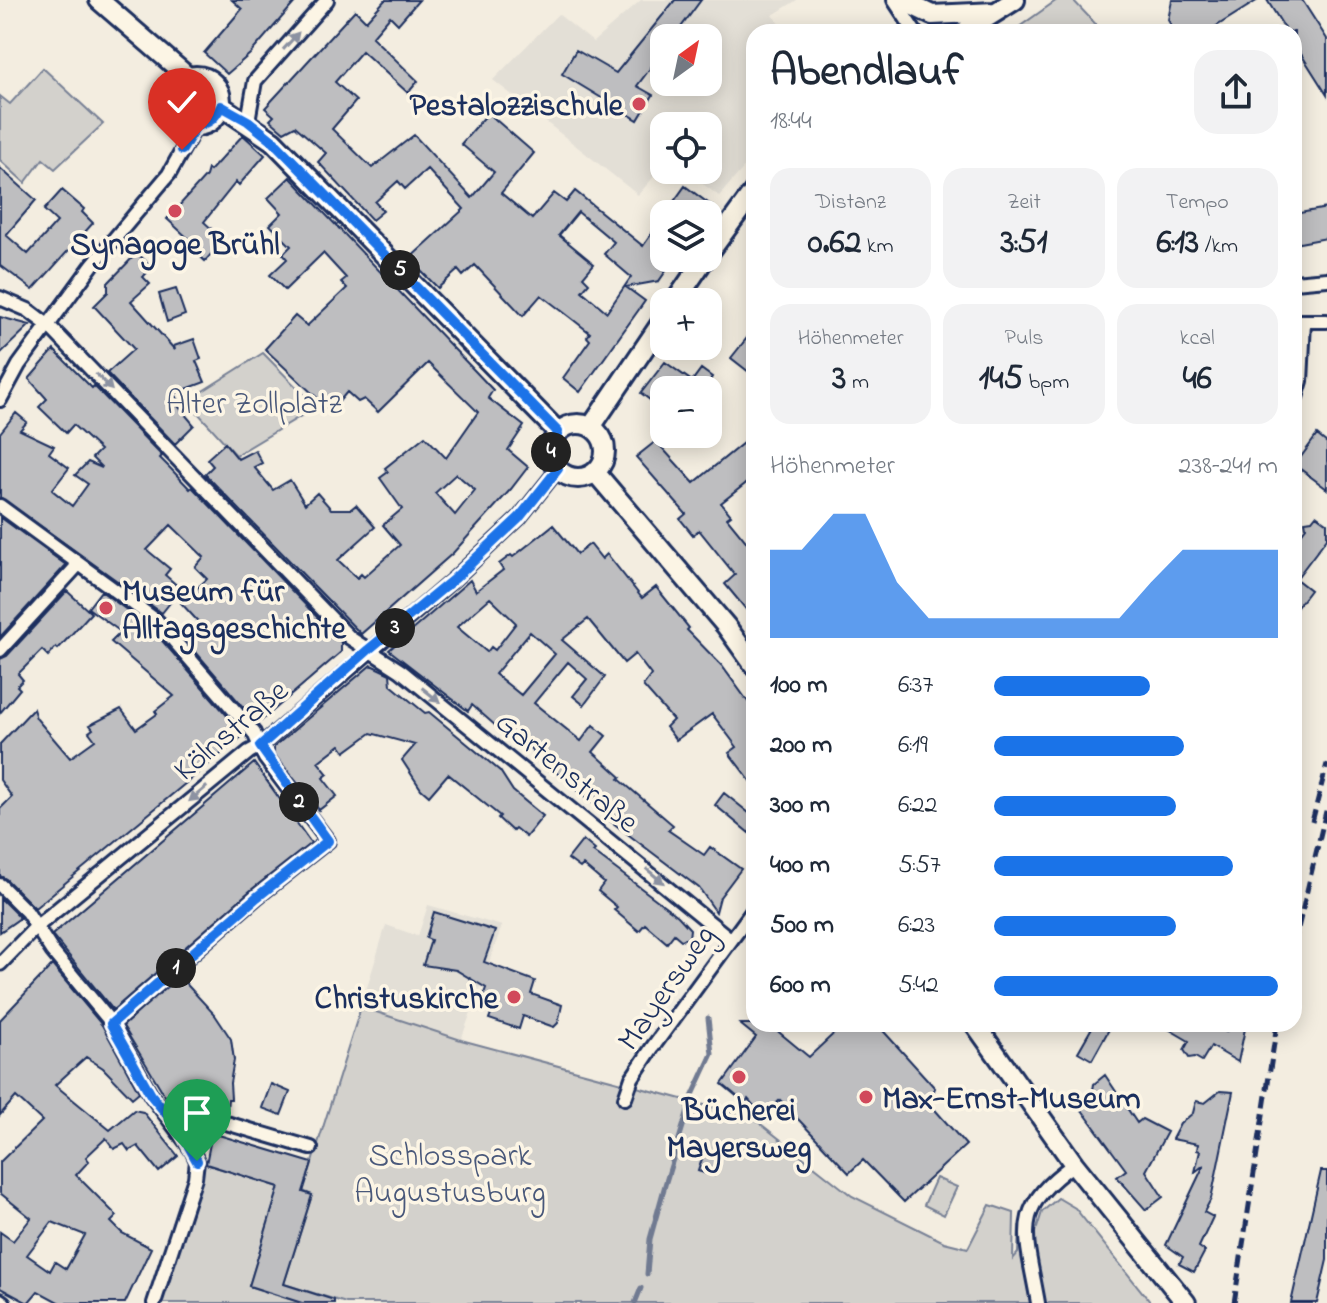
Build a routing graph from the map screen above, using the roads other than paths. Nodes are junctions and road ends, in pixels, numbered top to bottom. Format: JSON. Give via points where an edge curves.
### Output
{"nodes":[{"id":1,"x":99,"y":0,"type":"edge"},
{"id":2,"x":327,"y":0,"type":"edge"},
{"id":3,"x":894,"y":0,"type":"edge"},
{"id":4,"x":901,"y":0,"type":"edge"},
{"id":5,"x":1015,"y":0,"type":"edge"},
{"id":6,"x":995,"y":12,"type":"junction"},
{"id":7,"x":910,"y":24,"type":"edge"},
{"id":8,"x":976,"y":24,"type":"edge"},
{"id":9,"x":988,"y":24,"type":"edge"},
{"id":10,"x":188,"y":77,"type":"junction"},
{"id":11,"x":221,"y":106,"type":"junction"},
{"id":12,"x":248,"y":121,"type":"junction"},
{"id":13,"x":196,"y":126,"type":"junction"},
{"id":14,"x":746,"y":202,"type":"edge"},
{"id":15,"x":722,"y":234,"type":"edge"},
{"id":16,"x":1327,"y":279,"type":"edge"},
{"id":17,"x":1302,"y":281,"type":"edge"},
{"id":18,"x":0,"y":298,"type":"edge"},
{"id":19,"x":1327,"y":321,"type":"edge"},
{"id":20,"x":1302,"y":322,"type":"edge"},
{"id":21,"x":49,"y":326,"type":"junction"},
{"id":22,"x":650,"y":340,"type":"edge"},
{"id":23,"x":0,"y":400,"type":"edge"},
{"id":24,"x":591,"y":427,"type":"junction"},
{"id":25,"x":558,"y":432,"type":"junction"},
{"id":26,"x":558,"y":469,"type":"junction"},
{"id":27,"x":595,"y":472,"type":"junction"},
{"id":28,"x":0,"y":506,"type":"edge"},
{"id":29,"x":78,"y":565,"type":"junction"},
{"id":30,"x":0,"y":650,"type":"edge"},
{"id":31,"x":368,"y":650,"type":"junction"},
{"id":32,"x":746,"y":654,"type":"edge"},
{"id":33,"x":260,"y":746,"type":"junction"},
{"id":34,"x":0,"y":885,"type":"edge"},
{"id":35,"x":746,"y":919,"type":"edge"},
{"id":36,"x":36,"y":927,"type":"junction"},
{"id":37,"x":730,"y":939,"type":"junction"},
{"id":38,"x":0,"y":964,"type":"edge"},
{"id":39,"x":111,"y":1024,"type":"junction"},
{"id":40,"x":981,"y":1032,"type":"edge"},
{"id":41,"x":625,"y":1098,"type":"dead end"},
{"id":42,"x":180,"y":1130,"type":"junction"},
{"id":43,"x":311,"y":1148,"type":"dead end"},
{"id":44,"x":1074,"y":1164,"type":"junction"},
{"id":45,"x":154,"y":1303,"type":"edge"},
{"id":46,"x":1038,"y":1303,"type":"edge"},
{"id":47,"x":1186,"y":1303,"type":"edge"}],
"edges":[{"from":1,"to":10,"type":"main road"},
{"from":12,"to":2,"type":"street","one_way":true,"via":[[255,81]]},
{"from":3,"to":7,"type":"street"},
{"from":4,"to":6,"type":"main road","via":[[932,15]]},
{"from":5,"to":6,"type":"main road"},
{"from":6,"to":8,"type":"main road"},
{"from":6,"to":9,"type":"main road"},
{"from":10,"to":11,"type":"main road","via":[[211,81],[220,92]]},
{"from":10,"to":13,"type":"main road","via":[[173,90],[171,106],[180,120]]},
{"from":11,"to":12,"type":"main road"},
{"from":11,"to":13,"type":"main road","via":[[216,117]]},
{"from":12,"to":25,"type":"main road","via":[[315,182]]},
{"from":13,"to":21,"type":"street","via":[[169,174]]},
{"from":14,"to":15,"type":"main road"},
{"from":16,"to":17,"type":"street"},
{"from":18,"to":21,"type":"street","name":"Gartenstraße"},
{"from":19,"to":20,"type":"street"},
{"from":21,"to":23,"type":"street"},
{"from":21,"to":31,"type":"street","name":"Gartenstraße","one_way":true,"via":[[350,638]]},
{"from":22,"to":24,"type":"main road"},
{"from":24,"to":25,"type":"main road","via":[[570,425]]},
{"from":24,"to":27,"type":"main road","via":[[605,448]]},
{"from":25,"to":26,"type":"main road","via":[[551,455]]},
{"from":26,"to":27,"type":"main road","via":[[572,477]]},
{"from":26,"to":31,"type":"street","name":"Kölnstraße","via":[[519,518]]},
{"from":27,"to":32,"type":"main road"},
{"from":28,"to":29,"type":"street"},
{"from":29,"to":30,"type":"street"},
{"from":29,"to":33,"type":"street","via":[[157,621]]},
{"from":31,"to":33,"type":"street","name":"Kölnstraße"},
{"from":31,"to":37,"type":"street","name":"Gartenstraße","one_way":true,"via":[[401,671]]},
{"from":33,"to":36,"type":"street","name":"Kölnstraße","one_way":true},
{"from":33,"to":39,"type":"street","via":[[328,841]]},
{"from":34,"to":36,"type":"street"},
{"from":35,"to":37,"type":"street","name":"Mayersweg"},
{"from":36,"to":38,"type":"street","name":"Kölnstraße"},
{"from":36,"to":39,"type":"street"},
{"from":37,"to":41,"type":"street","name":"Mayersweg","via":[[632,1078]]},
{"from":39,"to":42,"type":"street","via":[[151,1095]]},
{"from":40,"to":44,"type":"main road"},
{"from":42,"to":43,"type":"street","via":[[216,1120]]},
{"from":42,"to":45,"type":"street","via":[[197,1169]]},
{"from":44,"to":46,"type":"street","via":[[1047,1183],[1029,1210],[1029,1253]]},
{"from":44,"to":47,"type":"main road"}]}
